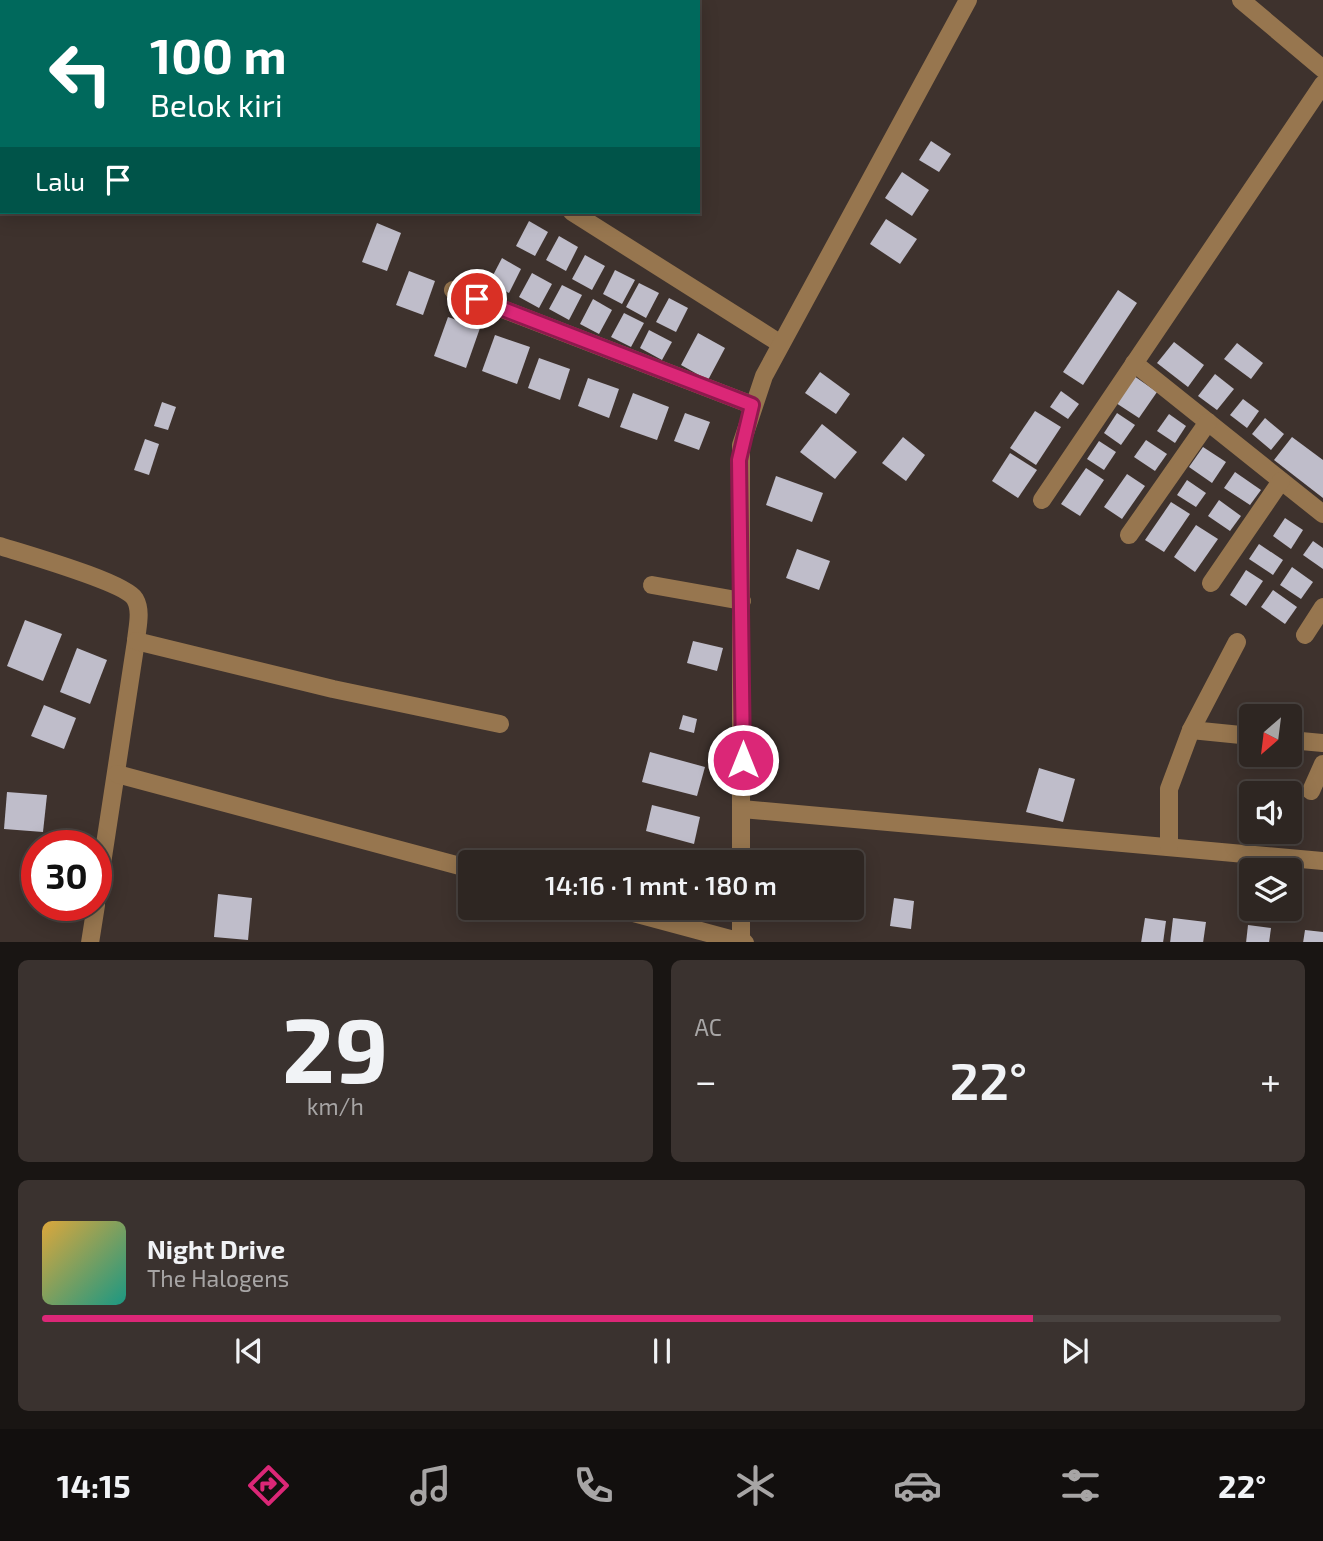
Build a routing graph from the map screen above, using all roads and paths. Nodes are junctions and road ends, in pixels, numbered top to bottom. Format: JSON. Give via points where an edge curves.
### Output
{"nodes":[{"id":1,"x":968,"y":0,"type":"edge"},
{"id":2,"x":1241,"y":0,"type":"edge"},
{"id":3,"x":1323,"y":69,"type":"edge"},
{"id":4,"x":1323,"y":84,"type":"edge"},
{"id":5,"x":575,"y":214,"type":"edge"},
{"id":6,"x":453,"y":290,"type":"dead end"},
{"id":7,"x":781,"y":344,"type":"junction"},
{"id":8,"x":1135,"y":363,"type":"junction"},
{"id":9,"x":752,"y":405,"type":"junction"},
{"id":10,"x":1208,"y":422,"type":"junction"},
{"id":11,"x":1281,"y":481,"type":"junction"},
{"id":12,"x":1042,"y":500,"type":"dead end"},
{"id":13,"x":1323,"y":514,"type":"edge"},
{"id":14,"x":1129,"y":535,"type":"dead end"},
{"id":15,"x":0,"y":546,"type":"edge"},
{"id":16,"x":1211,"y":583,"type":"dead end"},
{"id":17,"x":652,"y":585,"type":"dead end"},
{"id":18,"x":742,"y":601,"type":"junction"},
{"id":19,"x":1323,"y":607,"type":"edge"},
{"id":20,"x":1305,"y":635,"type":"dead end"},
{"id":21,"x":135,"y":641,"type":"junction"},
{"id":22,"x":1237,"y":642,"type":"dead end"},
{"id":23,"x":500,"y":724,"type":"dead end"},
{"id":24,"x":1191,"y":730,"type":"junction"},
{"id":25,"x":1239,"y":735,"type":"edge"},
{"id":26,"x":1302,"y":741,"type":"edge"},
{"id":27,"x":1323,"y":743,"type":"edge"},
{"id":28,"x":1323,"y":764,"type":"edge"},
{"id":29,"x":117,"y":774,"type":"junction"},
{"id":30,"x":1311,"y":791,"type":"dead end"},
{"id":31,"x":742,"y":809,"type":"junction"},
{"id":32,"x":108,"y":830,"type":"edge"},
{"id":33,"x":1169,"y":847,"type":"junction"},
{"id":34,"x":741,"y":850,"type":"edge"},
{"id":35,"x":1323,"y":861,"type":"edge"},
{"id":36,"x":458,"y":866,"type":"edge"},
{"id":37,"x":660,"y":920,"type":"edge"},
{"id":38,"x":741,"y":920,"type":"edge"},
{"id":39,"x":93,"y":921,"type":"edge"},
{"id":40,"x":90,"y":942,"type":"edge"},
{"id":41,"x":742,"y":942,"type":"edge"}],
"edges":[{"from":1,"to":7,"type":"street"},
{"from":2,"to":3,"type":"street"},
{"from":4,"to":8,"type":"street"},
{"from":5,"to":7,"type":"street"},
{"from":6,"to":9,"type":"street"},
{"from":7,"to":9,"type":"street"},
{"from":8,"to":10,"type":"street"},
{"from":8,"to":12,"type":"street"},
{"from":9,"to":18,"type":"street","via":[[739,460]]},
{"from":10,"to":11,"type":"street"},
{"from":10,"to":14,"type":"street"},
{"from":11,"to":13,"type":"street"},
{"from":11,"to":16,"type":"street"},
{"from":15,"to":21,"type":"street","via":[[127,591],[138,606]]},
{"from":17,"to":18,"type":"street"},
{"from":18,"to":31,"type":"street"},
{"from":19,"to":20,"type":"street"},
{"from":21,"to":23,"type":"street"},
{"from":21,"to":29,"type":"street"},
{"from":22,"to":24,"type":"street"},
{"from":24,"to":25,"type":"street"},
{"from":24,"to":33,"type":"street","via":[[1169,789]]},
{"from":26,"to":27,"type":"street"},
{"from":28,"to":30,"type":"street"},
{"from":29,"to":32,"type":"street"},
{"from":29,"to":36,"type":"street"},
{"from":31,"to":33,"type":"street"},
{"from":31,"to":34,"type":"street"},
{"from":33,"to":35,"type":"street"},
{"from":37,"to":41,"type":"street"},
{"from":38,"to":41,"type":"street"},
{"from":39,"to":40,"type":"street"}]}
